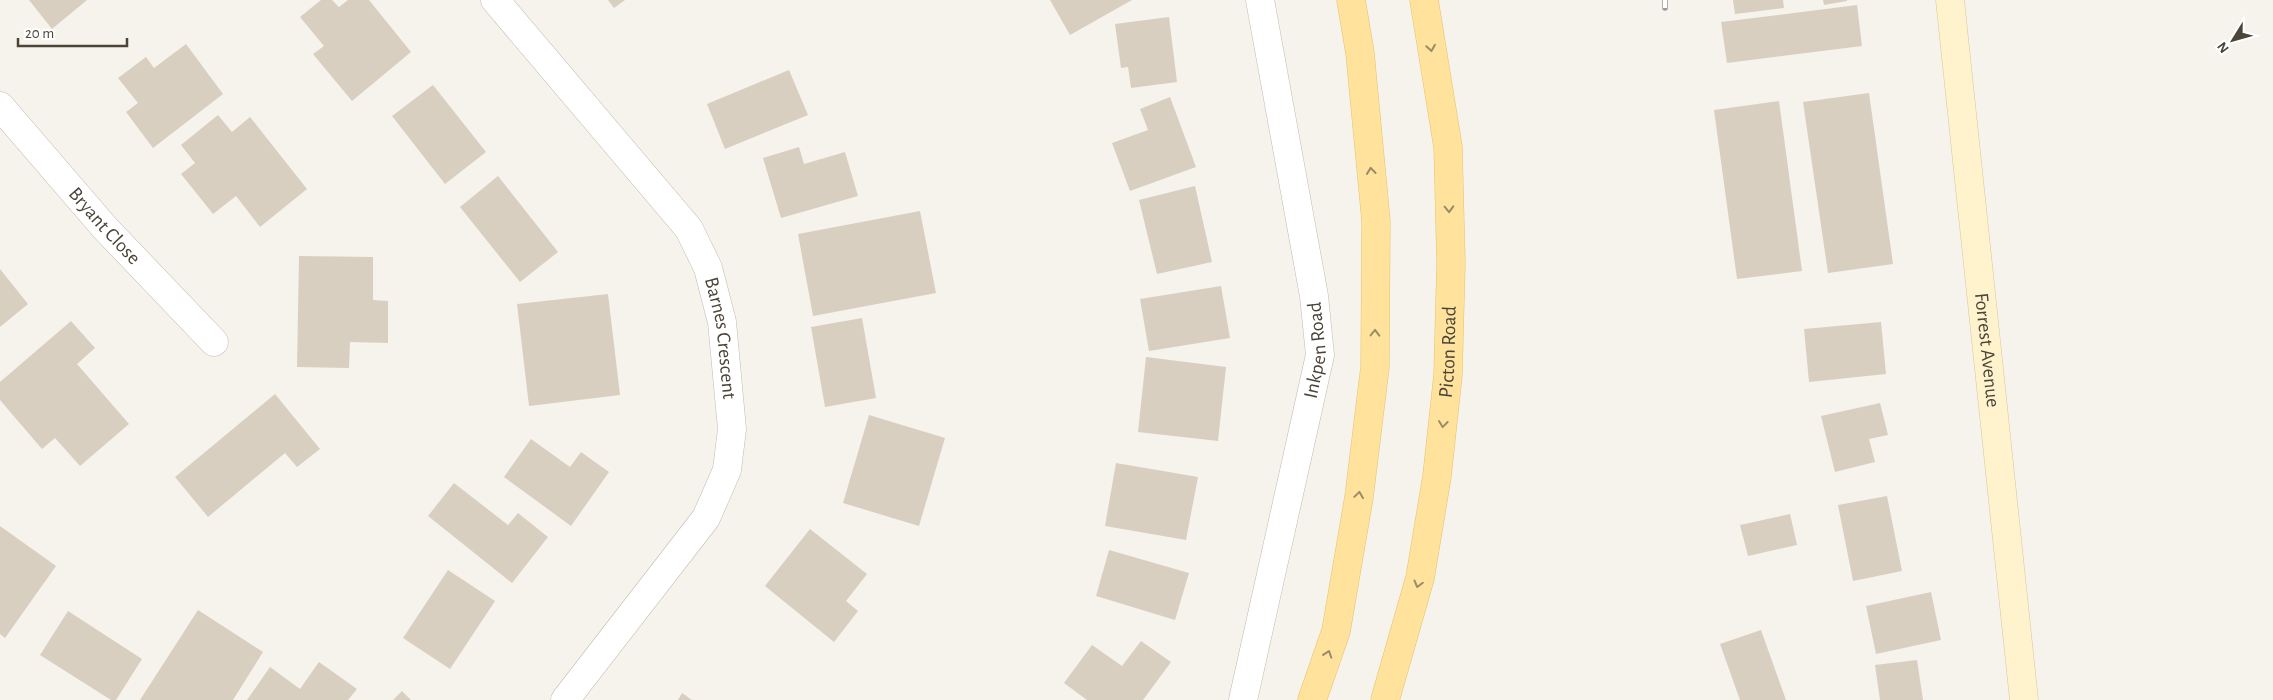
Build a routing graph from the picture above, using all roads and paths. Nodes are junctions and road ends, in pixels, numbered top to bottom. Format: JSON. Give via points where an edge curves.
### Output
{"nodes":[{"id":1,"x":495,"y":0,"type":"edge"},
{"id":2,"x":1260,"y":0,"type":"edge"},
{"id":3,"x":1351,"y":0,"type":"edge"},
{"id":4,"x":1424,"y":0,"type":"edge"},
{"id":5,"x":1950,"y":0,"type":"edge"},
{"id":6,"x":0,"y":106,"type":"edge"},
{"id":7,"x":214,"y":342,"type":"dead end"},
{"id":8,"x":565,"y":700,"type":"edge"},
{"id":9,"x":1243,"y":700,"type":"edge"},
{"id":10,"x":1312,"y":700,"type":"edge"},
{"id":11,"x":1385,"y":700,"type":"edge"},
{"id":12,"x":2024,"y":700,"type":"edge"}],
"edges":[{"from":1,"to":8,"type":"street","name":"Barnes Crescent","via":[[689,229],[708,268],[722,322],[728,377],[732,429],[726,470],[706,518]]},
{"from":2,"to":9,"type":"street","name":"Inkpen Road","via":[[1314,296],[1320,355]]},
{"from":10,"to":3,"type":"main road","one_way":true,"via":[[1336,631],[1359,497],[1375,367],[1376,221],[1360,53]]},
{"from":4,"to":11,"type":"main road","name":"Picton Road","one_way":true,"via":[[1448,148],[1451,263],[1448,375],[1437,476],[1420,578]]},
{"from":5,"to":12,"type":"main road","name":"Forrest Avenue"},
{"from":6,"to":7,"type":"street","name":"Bryant Close","via":[[105,228]]}]}
